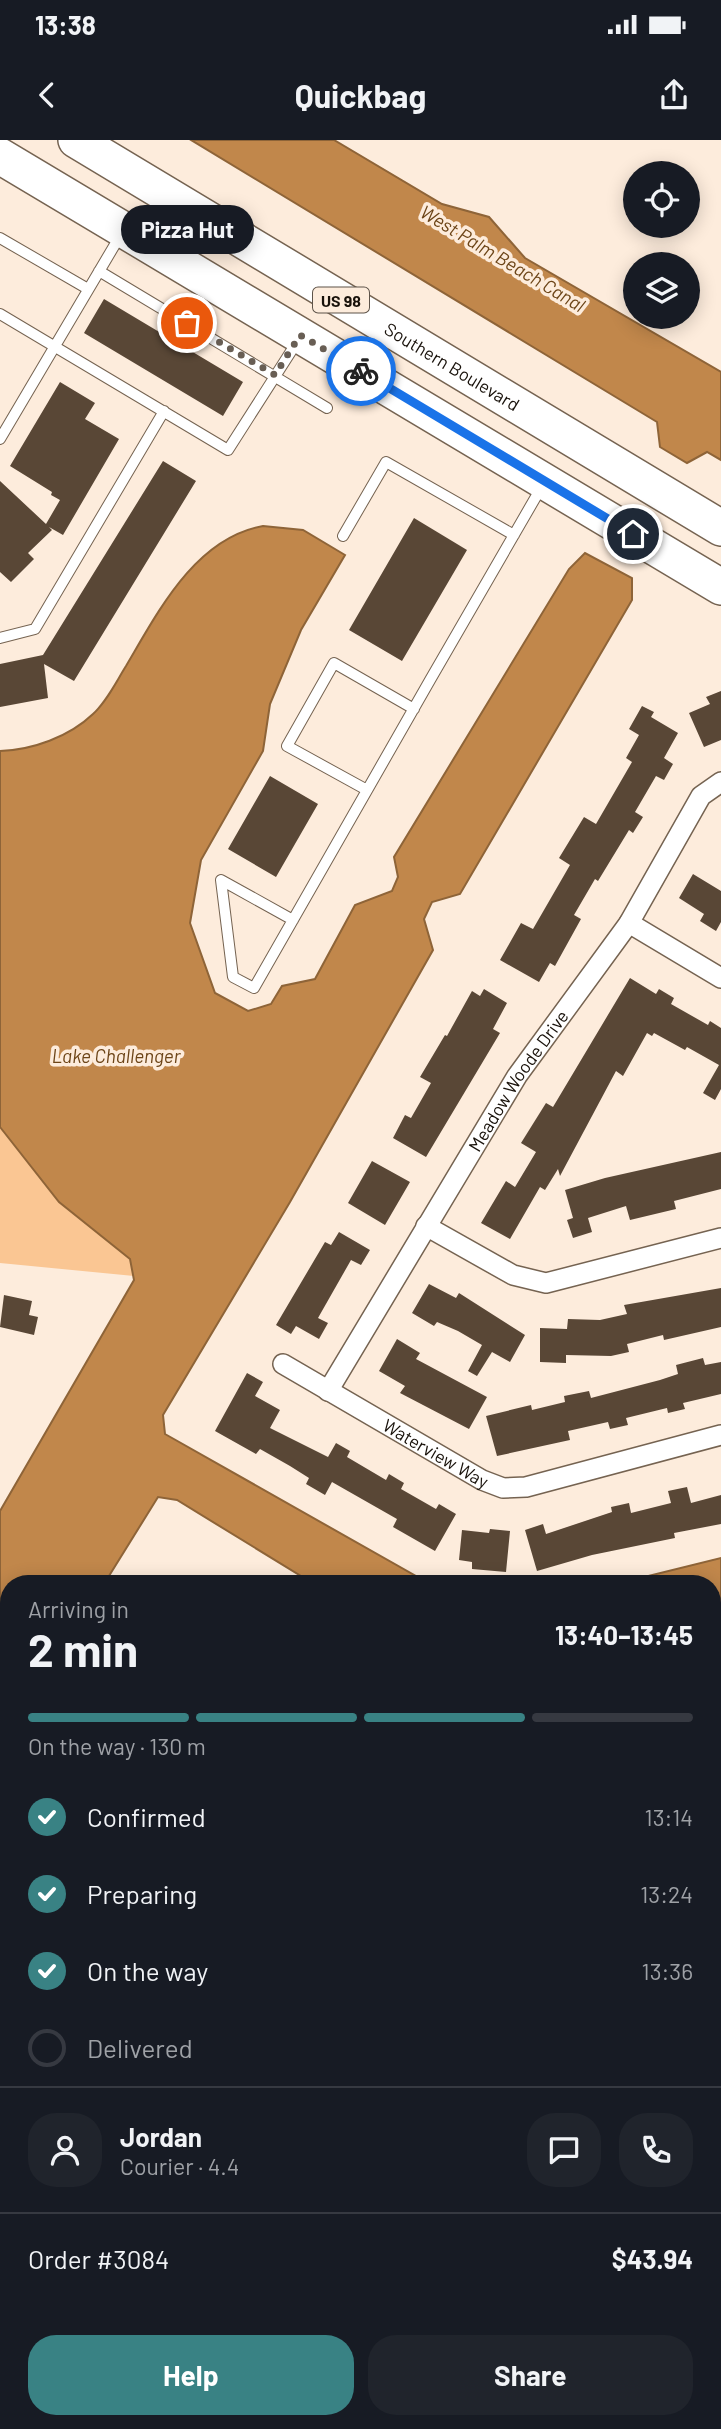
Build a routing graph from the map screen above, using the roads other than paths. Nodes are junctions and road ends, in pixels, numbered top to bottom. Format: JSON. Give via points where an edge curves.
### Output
{"nodes":[{"id":1,"x":76,"y":140,"type":"edge"},
{"id":2,"x":0,"y":156,"type":"edge"},
{"id":3,"x":123,"y":230,"type":"junction"},
{"id":4,"x":0,"y":238,"type":"edge"},
{"id":5,"x":99,"y":271,"type":"junction"},
{"id":6,"x":88,"y":289,"type":"junction"},
{"id":7,"x":0,"y":314,"type":"edge"},
{"id":8,"x":312,"y":342,"type":"junction"},
{"id":9,"x":55,"y":346,"type":"junction"},
{"id":10,"x":275,"y":375,"type":"junction"},
{"id":11,"x":327,"y":408,"type":"dead end"},
{"id":12,"x":164,"y":411,"type":"junction"},
{"id":13,"x":549,"y":425,"type":"junction"},
{"id":14,"x":0,"y":439,"type":"edge"},
{"id":15,"x":545,"y":481,"type":"junction"},
{"id":16,"x":721,"y":528,"type":"edge"},
{"id":17,"x":514,"y":535,"type":"junction"},
{"id":18,"x":343,"y":536,"type":"dead end"},
{"id":19,"x":721,"y":551,"type":"edge"},
{"id":20,"x":721,"y":587,"type":"edge"},
{"id":21,"x":0,"y":638,"type":"edge"},
{"id":22,"x":414,"y":709,"type":"junction"},
{"id":23,"x":721,"y":782,"type":"edge"},
{"id":24,"x":367,"y":790,"type":"junction"},
{"id":25,"x":293,"y":920,"type":"junction"},
{"id":26,"x":629,"y":923,"type":"junction"},
{"id":27,"x":721,"y":978,"type":"edge"},
{"id":28,"x":426,"y":1226,"type":"junction"},
{"id":29,"x":721,"y":1238,"type":"edge"},
{"id":30,"x":283,"y":1364,"type":"dead end"},
{"id":31,"x":328,"y":1391,"type":"junction"},
{"id":32,"x":721,"y":1435,"type":"edge"}],
"edges":[{"from":1,"to":13,"type":"highway","name":"Southern Boulevard","number":"US 98"},
{"from":2,"to":3,"type":"highway","number":"US 98"},
{"from":3,"to":5,"type":"lane"},
{"from":3,"to":8,"type":"highway","number":"US 98"},
{"from":4,"to":6,"type":"lane"},
{"from":5,"to":6,"type":"lane"},
{"from":5,"to":10,"type":"lane"},
{"from":6,"to":9,"type":"lane"},
{"from":7,"to":9,"type":"lane"},
{"from":8,"to":10,"type":"lane"},
{"from":8,"to":13,"type":"highway","via":[[427,380],[519,434],[533,438]]},
{"from":8,"to":15,"type":"highway","number":"US 98"},
{"from":9,"to":12,"type":"lane"},
{"from":9,"to":14,"type":"lane"},
{"from":10,"to":11,"type":"lane"},
{"from":10,"to":12,"type":"lane","via":[[228,450]]},
{"from":12,"to":21,"type":"lane","via":[[35,629]]},
{"from":13,"to":16,"type":"highway","name":"Southern Boulevard","number":"US 98"},
{"from":15,"to":17,"type":"lane"},
{"from":15,"to":19,"type":"highway","via":[[590,483],[684,540]]},
{"from":15,"to":20,"type":"highway","number":"US 98"},
{"from":17,"to":18,"type":"lane","via":[[386,462]]},
{"from":17,"to":22,"type":"lane"},
{"from":22,"to":24,"type":"lane"},
{"from":22,"to":24,"type":"lane","via":[[334,663],[287,746]]},
{"from":23,"to":26,"type":"street","name":"Meadow Woode Drive","via":[[701,796]]},
{"from":24,"to":25,"type":"lane"},
{"from":25,"to":25,"type":"lane","via":[[254,988],[233,977],[221,880]]},
{"from":26,"to":27,"type":"street"},
{"from":26,"to":28,"type":"street","name":"Meadow Woode Drive","via":[[517,1076]]},
{"from":28,"to":29,"type":"street","via":[[513,1275],[535,1282],[559,1281]]},
{"from":28,"to":31,"type":"street","name":"Meadow Woode Drive"},
{"from":30,"to":31,"type":"street","name":"Waterview Way"},
{"from":31,"to":32,"type":"street","name":"Waterview Way","via":[[503,1488],[526,1487]]}]}
